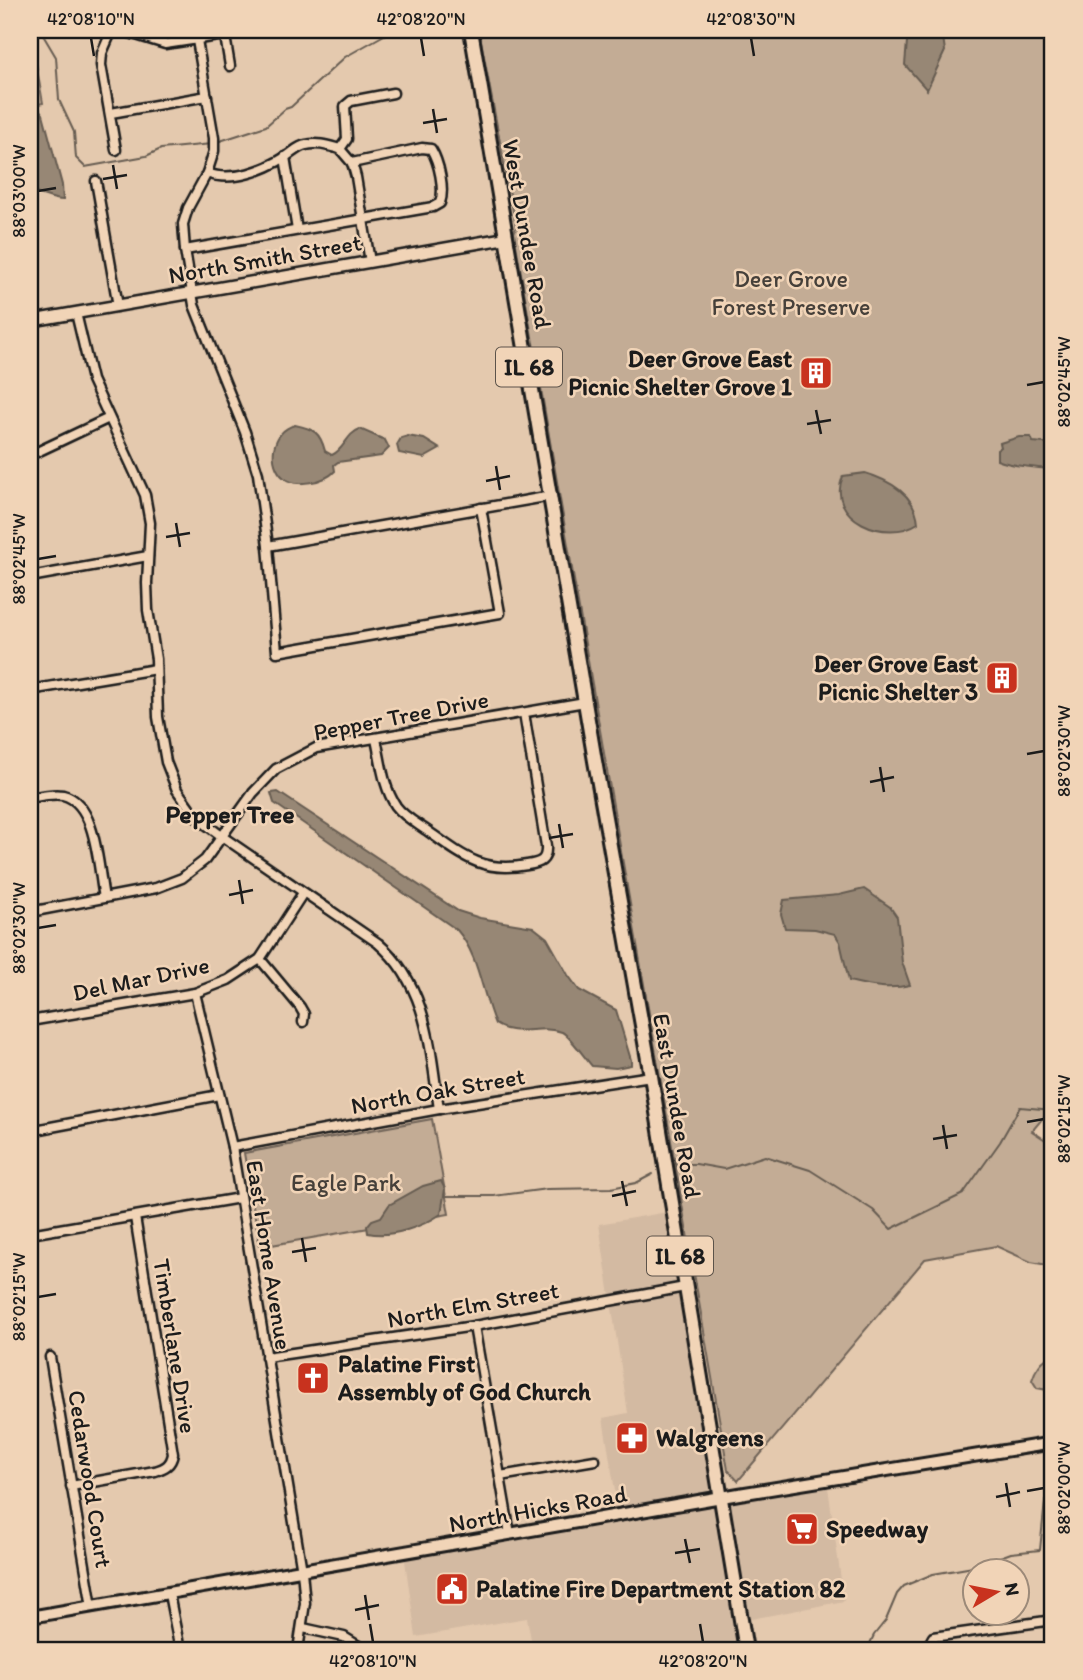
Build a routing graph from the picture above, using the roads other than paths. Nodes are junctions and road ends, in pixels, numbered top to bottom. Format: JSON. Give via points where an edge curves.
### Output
{"nodes":[{"id":1,"x":112,"y":30,"type":"edge"},
{"id":2,"x":120,"y":30,"type":"edge"},
{"id":3,"x":471,"y":30,"type":"edge"},
{"id":4,"x":224,"y":33,"type":"edge"},
{"id":5,"x":197,"y":40,"type":"junction"},
{"id":6,"x":230,"y":66,"type":"dead end"},
{"id":7,"x":393,"y":93,"type":"dead end"},
{"id":8,"x":207,"y":96,"type":"junction"},
{"id":9,"x":111,"y":113,"type":"junction"},
{"id":10,"x":340,"y":149,"type":"junction"},
{"id":11,"x":116,"y":150,"type":"dead end"},
{"id":12,"x":285,"y":157,"type":"junction"},
{"id":13,"x":352,"y":163,"type":"junction"},
{"id":14,"x":207,"y":173,"type":"junction"},
{"id":15,"x":96,"y":181,"type":"dead end"},
{"id":16,"x":361,"y":220,"type":"junction"},
{"id":17,"x":297,"y":230,"type":"junction"},
{"id":18,"x":506,"y":238,"type":"junction"},
{"id":19,"x":185,"y":250,"type":"junction"},
{"id":20,"x":370,"y":262,"type":"junction"},
{"id":21,"x":193,"y":293,"type":"junction"},
{"id":22,"x":118,"y":306,"type":"junction"},
{"id":23,"x":76,"y":313,"type":"junction"},
{"id":24,"x":30,"y":321,"type":"edge"},
{"id":25,"x":109,"y":418,"type":"junction"},
{"id":26,"x":37,"y":452,"type":"dead end"},
{"id":27,"x":551,"y":496,"type":"junction"},
{"id":28,"x":481,"y":508,"type":"junction"},
{"id":29,"x":268,"y":546,"type":"junction"},
{"id":30,"x":148,"y":556,"type":"junction"},
{"id":31,"x":30,"y":577,"type":"edge"},
{"id":32,"x":577,"y":653,"type":"joint"},
{"id":33,"x":156,"y":669,"type":"junction"},
{"id":34,"x":30,"y":691,"type":"edge"},
{"id":35,"x":585,"y":702,"type":"junction"},
{"id":36,"x":524,"y":713,"type":"junction"},
{"id":37,"x":376,"y":739,"type":"junction"},
{"id":38,"x":30,"y":798,"type":"edge"},
{"id":39,"x":223,"y":837,"type":"junction"},
{"id":40,"x":303,"y":893,"type":"junction"},
{"id":41,"x":104,"y":898,"type":"junction"},
{"id":42,"x":30,"y":912,"type":"edge"},
{"id":43,"x":260,"y":959,"type":"junction"},
{"id":44,"x":195,"y":993,"type":"junction"},
{"id":45,"x":30,"y":1021,"type":"edge"},
{"id":46,"x":303,"y":1022,"type":"dead end"},
{"id":47,"x":651,"y":1076,"type":"junction"},
{"id":48,"x":219,"y":1095,"type":"junction"},
{"id":49,"x":439,"y":1109,"type":"junction"},
{"id":50,"x":30,"y":1131,"type":"edge"},
{"id":51,"x":232,"y":1147,"type":"junction"},
{"id":52,"x":240,"y":1198,"type":"junction"},
{"id":53,"x":135,"y":1217,"type":"junction"},
{"id":54,"x":30,"y":1234,"type":"edge"},
{"id":55,"x":685,"y":1287,"type":"junction"},
{"id":56,"x":474,"y":1325,"type":"junction"},
{"id":57,"x":50,"y":1357,"type":"dead end"},
{"id":58,"x":266,"y":1357,"type":"junction"},
{"id":59,"x":1053,"y":1443,"type":"edge"},
{"id":60,"x":595,"y":1460,"type":"dead end"},
{"id":61,"x":500,"y":1476,"type":"junction"},
{"id":62,"x":71,"y":1486,"type":"junction"},
{"id":63,"x":721,"y":1498,"type":"junction"},
{"id":64,"x":510,"y":1534,"type":"junction"},
{"id":65,"x":302,"y":1571,"type":"junction"},
{"id":66,"x":169,"y":1594,"type":"junction"},
{"id":67,"x":92,"y":1607,"type":"junction"},
{"id":68,"x":30,"y":1617,"type":"edge"},
{"id":69,"x":1046,"y":1621,"type":"dead end"},
{"id":70,"x":303,"y":1628,"type":"junction"},
{"id":71,"x":180,"y":1650,"type":"edge"},
{"id":72,"x":298,"y":1650,"type":"edge"},
{"id":73,"x":365,"y":1650,"type":"edge"},
{"id":74,"x":746,"y":1650,"type":"edge"},
{"id":75,"x":926,"y":1650,"type":"edge"}],
"edges":[{"from":1,"to":9,"type":"street","via":[[101,65]]},
{"from":2,"to":5,"type":"street","via":[[165,44]]},
{"from":3,"to":18,"type":"main road","name":"West Dundee Road","number":"IL 68"},
{"from":4,"to":5,"type":"street"},
{"from":4,"to":6,"type":"street"},
{"from":5,"to":8,"type":"street"},
{"from":7,"to":10,"type":"street","via":[[345,106],[347,139]]},
{"from":8,"to":9,"type":"street"},
{"from":8,"to":14,"type":"street","via":[[214,138]]},
{"from":9,"to":11,"type":"street"},
{"from":10,"to":12,"type":"street","via":[[304,145]]},
{"from":10,"to":13,"type":"street"},
{"from":12,"to":14,"type":"street","via":[[234,176]]},
{"from":12,"to":17,"type":"street"},
{"from":13,"to":16,"type":"street"},
{"from":13,"to":16,"type":"street","via":[[431,149],[443,196],[440,203]]},
{"from":14,"to":19,"type":"street","via":[[183,225]]},
{"from":15,"to":22,"type":"street"},
{"from":16,"to":17,"type":"street"},
{"from":16,"to":20,"type":"street"},
{"from":17,"to":19,"type":"street"},
{"from":18,"to":20,"type":"street","name":"North Smith Street"},
{"from":18,"to":27,"type":"main road","name":"West Dundee Road","number":"IL 68"},
{"from":19,"to":21,"type":"street"},
{"from":20,"to":21,"type":"street","name":"North Smith Street"},
{"from":21,"to":22,"type":"street","name":"North Smith Street"},
{"from":21,"to":29,"type":"street","via":[[252,451]]},
{"from":22,"to":23,"type":"street","name":"North Smith Street"},
{"from":23,"to":24,"type":"street","name":"North Smith Street"},
{"from":23,"to":25,"type":"street","via":[[92,380]]},
{"from":25,"to":26,"type":"street"},
{"from":25,"to":30,"type":"street","via":[[145,495]]},
{"from":27,"to":28,"type":"street"},
{"from":27,"to":32,"type":"main road","name":"West Dundee Road","number":"IL 68"},
{"from":28,"to":29,"type":"street"},
{"from":28,"to":29,"type":"street","via":[[500,613],[277,652]]},
{"from":30,"to":31,"type":"street"},
{"from":30,"to":33,"type":"street","via":[[148,610]]},
{"from":32,"to":35,"type":"main road","name":"East Dundee Road","number":"IL 68"},
{"from":33,"to":34,"type":"street"},
{"from":33,"to":39,"type":"street","via":[[166,762],[177,790],[197,817]]},
{"from":35,"to":36,"type":"street","name":"Pepper Tree Drive"},
{"from":35,"to":47,"type":"main road","name":"East Dundee Road","number":"IL 68"},
{"from":36,"to":37,"type":"street","name":"Pepper Tree Drive"},
{"from":36,"to":37,"type":"street","via":[[546,846],[546,857],[535,864],[503,868],[477,863],[402,813],[386,787]]},
{"from":37,"to":39,"type":"street","name":"Pepper Tree Drive","via":[[316,748],[276,769]]},
{"from":38,"to":41,"type":"street","via":[[63,795],[84,808]]},
{"from":39,"to":40,"type":"street"},
{"from":39,"to":41,"type":"street","name":"Pepper Tree Drive","via":[[205,860],[173,883]]},
{"from":40,"to":43,"type":"street","name":"Del Mar Drive"},
{"from":40,"to":49,"type":"street","via":[[378,943],[404,971],[425,1017]]},
{"from":41,"to":42,"type":"street","name":"Pepper Tree Drive"},
{"from":43,"to":44,"type":"street","name":"Del Mar Drive","via":[[228,980]]},
{"from":43,"to":46,"type":"street","via":[[300,1007]]},
{"from":44,"to":45,"type":"street","name":"Del Mar Drive"},
{"from":44,"to":48,"type":"street","name":"East Home Avenue"},
{"from":47,"to":49,"type":"street","name":"North Oak Street"},
{"from":47,"to":55,"type":"main road","name":"East Dundee Road","number":"IL 68"},
{"from":48,"to":50,"type":"street"},
{"from":48,"to":51,"type":"street","name":"East Home Avenue"},
{"from":49,"to":51,"type":"street","name":"North Oak Street"},
{"from":51,"to":52,"type":"street","name":"East Home Avenue"},
{"from":52,"to":53,"type":"street"},
{"from":52,"to":58,"type":"street","name":"East Home Avenue"},
{"from":53,"to":54,"type":"street"},
{"from":53,"to":62,"type":"street","name":"Timberlane Drive","via":[[173,1454],[165,1468]]},
{"from":55,"to":56,"type":"street","name":"North Elm Street"},
{"from":55,"to":63,"type":"main road","name":"East Dundee Road","number":"IL 68"},
{"from":56,"to":58,"type":"street","name":"North Elm Street"},
{"from":56,"to":61,"type":"street"},
{"from":57,"to":62,"type":"street","name":"Cedarwood Court"},
{"from":58,"to":65,"type":"street","name":"East Home Avenue"},
{"from":59,"to":63,"type":"main road","name":"North Hicks Road"},
{"from":60,"to":61,"type":"street"},
{"from":61,"to":64,"type":"street"},
{"from":62,"to":67,"type":"street","name":"Cedarwood Court"},
{"from":63,"to":64,"type":"main road","name":"North Hicks Road"},
{"from":63,"to":74,"type":"main road","name":"East Dundee Road","number":"IL 68"},
{"from":64,"to":65,"type":"main road","name":"North Hicks Road"},
{"from":65,"to":66,"type":"main road","name":"North Hicks Road"},
{"from":65,"to":70,"type":"street","name":"East Home Avenue"},
{"from":66,"to":67,"type":"main road","name":"North Hicks Road"},
{"from":66,"to":71,"type":"street"},
{"from":67,"to":68,"type":"main road","name":"North Hicks Road"},
{"from":69,"to":75,"type":"street","via":[[933,1637]]},
{"from":70,"to":72,"type":"street","name":"East Home Avenue"},
{"from":70,"to":73,"type":"street","via":[[344,1637]]}]}
